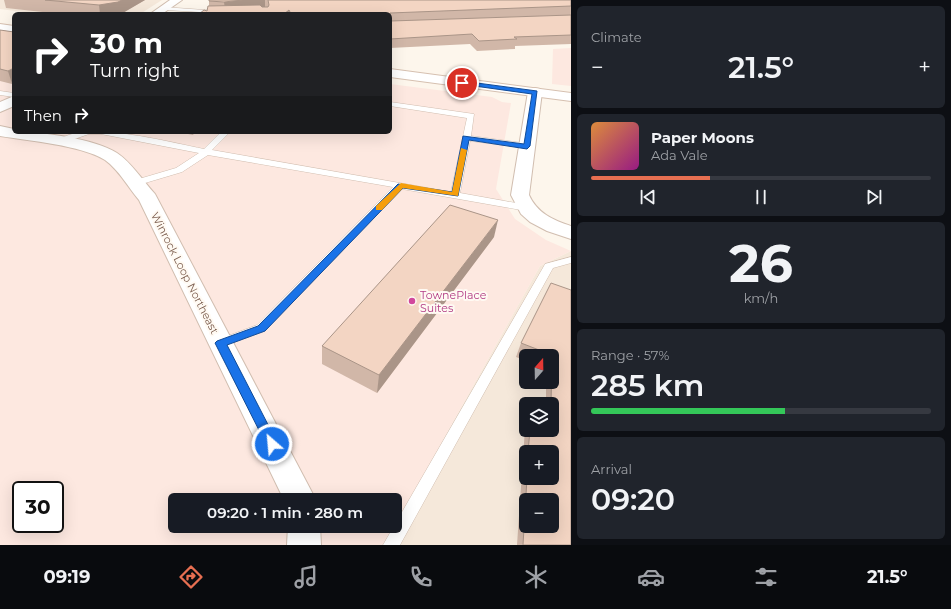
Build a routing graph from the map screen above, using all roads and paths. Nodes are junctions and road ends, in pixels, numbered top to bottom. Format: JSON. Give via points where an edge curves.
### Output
{"nodes":[{"id":1,"x":177,"y":0,"type":"edge"},
{"id":2,"x":165,"y":8,"type":"junction"},
{"id":3,"x":238,"y":11,"type":"edge"},
{"id":4,"x":158,"y":12,"type":"edge"},
{"id":5,"x":208,"y":12,"type":"edge"},
{"id":6,"x":235,"y":12,"type":"edge"},
{"id":7,"x":0,"y":27,"type":"edge"},
{"id":8,"x":12,"y":29,"type":"edge"},
{"id":9,"x":392,"y":73,"type":"edge"},
{"id":10,"x":0,"y":92,"type":"edge"},
{"id":11,"x":535,"y":92,"type":"junction"},
{"id":12,"x":12,"y":95,"type":"edge"},
{"id":13,"x":571,"y":97,"type":"edge"},
{"id":14,"x":12,"y":101,"type":"edge"},
{"id":15,"x":392,"y":104,"type":"edge"},
{"id":16,"x":0,"y":108,"type":"edge"},
{"id":17,"x":12,"y":118,"type":"edge"},
{"id":18,"x":0,"y":126,"type":"edge"},
{"id":19,"x":0,"y":131,"type":"edge"},
{"id":20,"x":12,"y":133,"type":"edge"},
{"id":21,"x":16,"y":134,"type":"edge"},
{"id":22,"x":82,"y":134,"type":"edge"},
{"id":23,"x":112,"y":134,"type":"edge"},
{"id":24,"x":224,"y":134,"type":"edge"},
{"id":25,"x":466,"y":138,"type":"junction"},
{"id":26,"x":60,"y":142,"type":"junction"},
{"id":27,"x":527,"y":146,"type":"junction"},
{"id":28,"x":206,"y":152,"type":"junction"},
{"id":29,"x":135,"y":183,"type":"junction"},
{"id":30,"x":401,"y":185,"type":"junction"},
{"id":31,"x":455,"y":195,"type":"junction"},
{"id":32,"x":527,"y":208,"type":"junction"},
{"id":33,"x":571,"y":232,"type":"edge"},
{"id":34,"x":571,"y":260,"type":"edge"},
{"id":35,"x":221,"y":343,"type":"junction"},
{"id":36,"x":296,"y":493,"type":"edge"},
{"id":37,"x":304,"y":533,"type":"edge"},
{"id":38,"x":304,"y":545,"type":"edge"},
{"id":39,"x":391,"y":545,"type":"edge"}],
"edges":[{"from":1,"to":2,"type":"street"},
{"from":2,"to":4,"type":"street"},
{"from":2,"to":5,"type":"lane"},
{"from":3,"to":6,"type":"lane"},
{"from":7,"to":8,"type":"street"},
{"from":9,"to":11,"type":"street"},
{"from":10,"to":12,"type":"lane"},
{"from":11,"to":13,"type":"street"},
{"from":11,"to":27,"type":"street"},
{"from":14,"to":16,"type":"street"},
{"from":15,"to":25,"type":"lane","via":[[471,116]]},
{"from":17,"to":18,"type":"street"},
{"from":19,"to":20,"type":"street","name":"Winrock Loop Northeast"},
{"from":21,"to":26,"type":"street","name":"Winrock Loop Northeast"},
{"from":22,"to":26,"type":"lane"},
{"from":23,"to":28,"type":"lane"},
{"from":24,"to":28,"type":"lane"},
{"from":25,"to":27,"type":"lane"},
{"from":25,"to":31,"type":"lane"},
{"from":26,"to":29,"type":"street","name":"Winrock Loop Northeast","via":[[103,152]]},
{"from":27,"to":32,"type":"street","via":[[520,195]]},
{"from":28,"to":29,"type":"lane","via":[[178,170]]},
{"from":28,"to":30,"type":"lane"},
{"from":29,"to":35,"type":"street","name":"Winrock Loop Northeast","via":[[148,198]]},
{"from":30,"to":31,"type":"lane"},
{"from":30,"to":35,"type":"lane","via":[[261,328]]},
{"from":31,"to":32,"type":"lane"},
{"from":32,"to":33,"type":"street","via":[[544,221]]},
{"from":34,"to":39,"type":"lane","via":[[549,266]]},
{"from":35,"to":36,"type":"street","name":"Winrock Loop Northeast"},
{"from":37,"to":38,"type":"street"}]}
